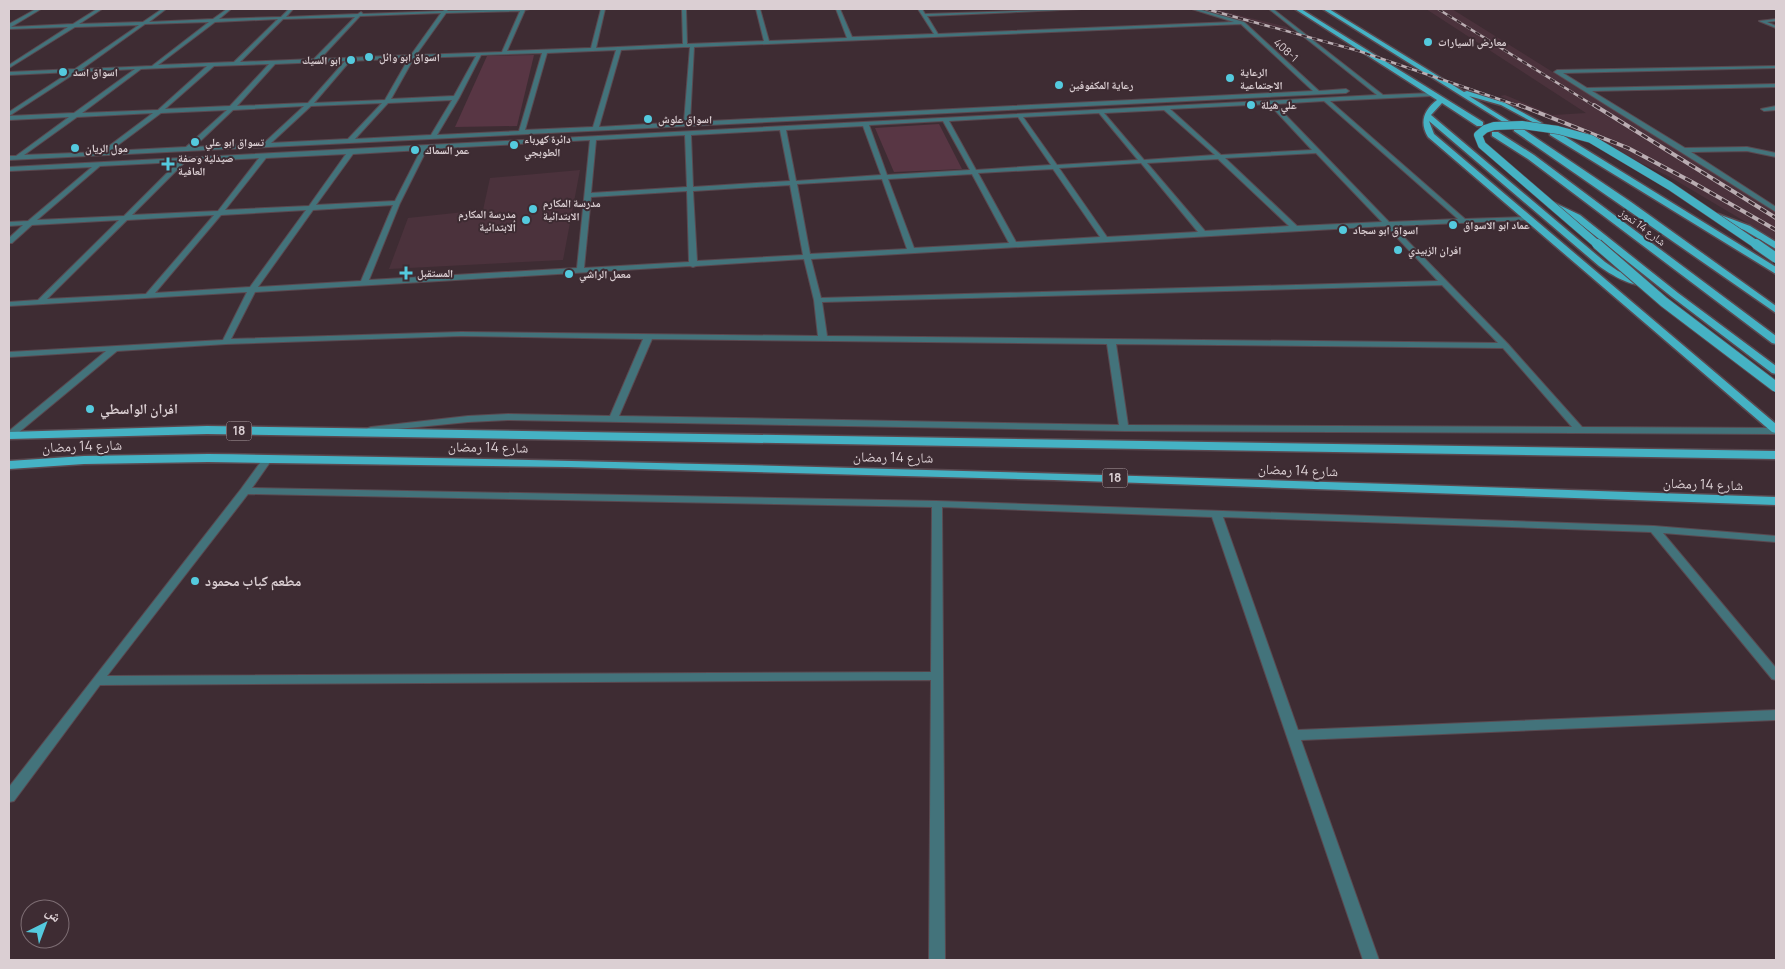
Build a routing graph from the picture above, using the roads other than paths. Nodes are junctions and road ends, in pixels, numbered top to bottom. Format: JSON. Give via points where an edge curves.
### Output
{"nodes":[{"id":1,"x":39,"y":9,"type":"edge"},
{"id":2,"x":100,"y":9,"type":"edge"},
{"id":3,"x":164,"y":9,"type":"edge"},
{"id":4,"x":229,"y":9,"type":"edge"},
{"id":5,"x":291,"y":9,"type":"edge"},
{"id":6,"x":365,"y":9,"type":"edge"},
{"id":7,"x":523,"y":9,"type":"edge"},
{"id":8,"x":528,"y":9,"type":"edge"},
{"id":9,"x":603,"y":9,"type":"edge"},
{"id":10,"x":684,"y":9,"type":"edge"},
{"id":11,"x":758,"y":9,"type":"edge"},
{"id":12,"x":838,"y":9,"type":"edge"},
{"id":13,"x":920,"y":9,"type":"edge"},
{"id":14,"x":1080,"y":9,"type":"edge"},
{"id":15,"x":1194,"y":9,"type":"edge"},
{"id":16,"x":1271,"y":9,"type":"edge"},
{"id":17,"x":1298,"y":9,"type":"edge"},
{"id":18,"x":1326,"y":9,"type":"edge"},
{"id":19,"x":446,"y":10,"type":"edge"},
{"id":20,"x":359,"y":15,"type":"junction"},
{"id":21,"x":924,"y":15,"type":"junction"},
{"id":22,"x":282,"y":18,"type":"junction"},
{"id":23,"x":215,"y":20,"type":"junction"},
{"id":24,"x":1776,"y":20,"type":"edge"},
{"id":25,"x":143,"y":23,"type":"junction"},
{"id":26,"x":1242,"y":23,"type":"junction"},
{"id":27,"x":74,"y":25,"type":"junction"},
{"id":28,"x":9,"y":27,"type":"edge"},
{"id":29,"x":1776,"y":27,"type":"edge"},
{"id":30,"x":937,"y":36,"type":"junction"},
{"id":31,"x":850,"y":39,"type":"junction"},
{"id":32,"x":767,"y":42,"type":"junction"},
{"id":33,"x":686,"y":46,"type":"junction"},
{"id":34,"x":692,"y":46,"type":"junction"},
{"id":35,"x":619,"y":48,"type":"junction"},
{"id":36,"x":593,"y":50,"type":"junction"},
{"id":37,"x":545,"y":52,"type":"junction"},
{"id":38,"x":504,"y":53,"type":"junction"},
{"id":39,"x":479,"y":54,"type":"junction"},
{"id":40,"x":412,"y":57,"type":"junction"},
{"id":41,"x":348,"y":60,"type":"junction"},
{"id":42,"x":315,"y":61,"type":"junction"},
{"id":43,"x":273,"y":62,"type":"junction"},
{"id":44,"x":235,"y":64,"type":"junction"},
{"id":45,"x":212,"y":65,"type":"junction"},
{"id":46,"x":9,"y":67,"type":"edge"},
{"id":47,"x":153,"y":67,"type":"junction"},
{"id":48,"x":1776,"y":67,"type":"edge"},
{"id":49,"x":140,"y":68,"type":"junction"},
{"id":50,"x":75,"y":71,"type":"junction"},
{"id":51,"x":9,"y":73,"type":"edge"},
{"id":52,"x":1776,"y":85,"type":"edge"},
{"id":53,"x":1422,"y":88,"type":"junction"},
{"id":54,"x":1364,"y":90,"type":"dead end"},
{"id":55,"x":1373,"y":90,"type":"junction"},
{"id":56,"x":1455,"y":90,"type":"junction"},
{"id":57,"x":1585,"y":90,"type":"junction"},
{"id":58,"x":1355,"y":91,"type":"dead end"},
{"id":59,"x":1317,"y":92,"type":"junction"},
{"id":60,"x":1431,"y":94,"type":"junction"},
{"id":61,"x":1381,"y":96,"type":"junction"},
{"id":62,"x":456,"y":98,"type":"junction"},
{"id":63,"x":1325,"y":99,"type":"junction"},
{"id":64,"x":1441,"y":100,"type":"junction"},
{"id":65,"x":387,"y":101,"type":"junction"},
{"id":66,"x":1270,"y":102,"type":"junction"},
{"id":67,"x":309,"y":104,"type":"junction"},
{"id":68,"x":232,"y":108,"type":"junction"},
{"id":69,"x":1165,"y":108,"type":"junction"},
{"id":70,"x":1776,"y":108,"type":"edge"},
{"id":71,"x":1764,"y":109,"type":"dead end"},
{"id":72,"x":160,"y":111,"type":"junction"},
{"id":73,"x":1100,"y":111,"type":"junction"},
{"id":74,"x":9,"y":114,"type":"edge"},
{"id":75,"x":76,"y":115,"type":"junction"},
{"id":76,"x":1018,"y":115,"type":"junction"},
{"id":77,"x":1426,"y":115,"type":"junction"},
{"id":78,"x":839,"y":116,"type":"junction"},
{"id":79,"x":9,"y":118,"type":"edge"},
{"id":80,"x":945,"y":119,"type":"junction"},
{"id":81,"x":1505,"y":121,"type":"dead end"},
{"id":82,"x":687,"y":123,"type":"junction"},
{"id":83,"x":865,"y":123,"type":"junction"},
{"id":84,"x":1538,"y":123,"type":"dead end"},
{"id":85,"x":843,"y":124,"type":"junction"},
{"id":86,"x":1480,"y":124,"type":"dead end"},
{"id":87,"x":596,"y":128,"type":"junction"},
{"id":88,"x":783,"y":128,"type":"junction"},
{"id":89,"x":1517,"y":129,"type":"dead end"},
{"id":90,"x":511,"y":131,"type":"junction"},
{"id":91,"x":522,"y":131,"type":"junction"},
{"id":92,"x":688,"y":133,"type":"junction"},
{"id":93,"x":1552,"y":133,"type":"dead end"},
{"id":94,"x":1495,"y":134,"type":"dead end"},
{"id":95,"x":451,"y":135,"type":"junction"},
{"id":96,"x":433,"y":136,"type":"junction"},
{"id":97,"x":593,"y":138,"type":"junction"},
{"id":98,"x":350,"y":141,"type":"junction"},
{"id":99,"x":513,"y":142,"type":"junction"},
{"id":100,"x":266,"y":145,"type":"junction"},
{"id":101,"x":450,"y":146,"type":"junction"},
{"id":102,"x":425,"y":148,"type":"junction"},
{"id":103,"x":188,"y":150,"type":"junction"},
{"id":104,"x":1684,"y":150,"type":"junction"},
{"id":105,"x":1318,"y":151,"type":"junction"},
{"id":106,"x":351,"y":152,"type":"junction"},
{"id":107,"x":102,"y":154,"type":"junction"},
{"id":108,"x":1776,"y":155,"type":"edge"},
{"id":109,"x":264,"y":156,"type":"junction"},
{"id":110,"x":18,"y":157,"type":"junction"},
{"id":111,"x":1220,"y":157,"type":"junction"},
{"id":112,"x":9,"y":158,"type":"edge"},
{"id":113,"x":185,"y":159,"type":"junction"},
{"id":114,"x":1142,"y":162,"type":"junction"},
{"id":115,"x":99,"y":164,"type":"junction"},
{"id":116,"x":1055,"y":167,"type":"junction"},
{"id":117,"x":10,"y":170,"type":"edge"},
{"id":118,"x":974,"y":172,"type":"junction"},
{"id":119,"x":884,"y":177,"type":"junction"},
{"id":120,"x":793,"y":183,"type":"junction"},
{"id":121,"x":690,"y":189,"type":"junction"},
{"id":122,"x":588,"y":195,"type":"junction"},
{"id":123,"x":397,"y":203,"type":"junction"},
{"id":124,"x":1552,"y":205,"type":"junction"},
{"id":125,"x":311,"y":207,"type":"junction"},
{"id":126,"x":1776,"y":210,"type":"edge"},
{"id":127,"x":220,"y":212,"type":"junction"},
{"id":128,"x":126,"y":217,"type":"junction"},
{"id":129,"x":1718,"y":217,"type":"junction"},
{"id":130,"x":1528,"y":218,"type":"junction"},
{"id":131,"x":1464,"y":221,"type":"junction"},
{"id":132,"x":30,"y":222,"type":"junction"},
{"id":133,"x":9,"y":224,"type":"edge"},
{"id":134,"x":1388,"y":225,"type":"junction"},
{"id":135,"x":1294,"y":228,"type":"junction"},
{"id":136,"x":1205,"y":235,"type":"junction"},
{"id":137,"x":9,"y":241,"type":"edge"},
{"id":138,"x":1106,"y":241,"type":"junction"},
{"id":139,"x":1014,"y":246,"type":"junction"},
{"id":140,"x":1776,"y":246,"type":"edge"},
{"id":141,"x":912,"y":252,"type":"junction"},
{"id":142,"x":807,"y":258,"type":"junction"},
{"id":143,"x":1776,"y":258,"type":"edge"},
{"id":144,"x":693,"y":265,"type":"junction"},
{"id":145,"x":1776,"y":270,"type":"edge"},
{"id":146,"x":580,"y":271,"type":"junction"},
{"id":147,"x":1444,"y":283,"type":"junction"},
{"id":148,"x":1642,"y":283,"type":"junction"},
{"id":149,"x":364,"y":284,"type":"junction"},
{"id":150,"x":252,"y":290,"type":"junction"},
{"id":151,"x":149,"y":295,"type":"junction"},
{"id":152,"x":818,"y":300,"type":"junction"},
{"id":153,"x":40,"y":302,"type":"junction"},
{"id":154,"x":9,"y":304,"type":"edge"},
{"id":155,"x":1776,"y":310,"type":"edge"},
{"id":156,"x":649,"y":335,"type":"junction"},
{"id":157,"x":823,"y":339,"type":"junction"},
{"id":158,"x":1776,"y":340,"type":"edge"},
{"id":159,"x":1110,"y":341,"type":"junction"},
{"id":160,"x":226,"y":342,"type":"junction"},
{"id":161,"x":1506,"y":346,"type":"junction"},
{"id":162,"x":115,"y":348,"type":"junction"},
{"id":163,"x":9,"y":354,"type":"edge"},
{"id":164,"x":1776,"y":371,"type":"edge"},
{"id":165,"x":1776,"y":387,"type":"edge"},
{"id":166,"x":613,"y":419,"type":"junction"},
{"id":167,"x":1124,"y":428,"type":"junction"},
{"id":168,"x":1776,"y":430,"type":"edge"},
{"id":169,"x":1580,"y":431,"type":"junction"},
{"id":170,"x":344,"y":433,"type":"junction"},
{"id":171,"x":9,"y":436,"type":"edge"},
{"id":172,"x":1776,"y":455,"type":"edge"},
{"id":173,"x":268,"y":458,"type":"junction"},
{"id":174,"x":9,"y":464,"type":"edge"},
{"id":175,"x":245,"y":491,"type":"junction"},
{"id":176,"x":1776,"y":501,"type":"edge"},
{"id":177,"x":937,"y":504,"type":"junction"},
{"id":178,"x":1216,"y":513,"type":"junction"},
{"id":179,"x":1654,"y":529,"type":"junction"},
{"id":180,"x":1776,"y":538,"type":"edge"},
{"id":181,"x":937,"y":676,"type":"junction"},
{"id":182,"x":1776,"y":676,"type":"edge"},
{"id":183,"x":97,"y":681,"type":"junction"},
{"id":184,"x":1776,"y":715,"type":"edge"},
{"id":185,"x":1293,"y":735,"type":"junction"},
{"id":186,"x":9,"y":797,"type":"edge"},
{"id":187,"x":937,"y":960,"type":"edge"},
{"id":188,"x":1371,"y":960,"type":"edge"}],
"edges":[{"from":1,"to":28,"type":"street"},
{"from":2,"to":27,"type":"street"},
{"from":3,"to":25,"type":"street"},
{"from":4,"to":23,"type":"street"},
{"from":5,"to":22,"type":"street"},
{"from":6,"to":20,"type":"street"},
{"from":7,"to":8,"type":"street"},
{"from":7,"to":19,"type":"street"},
{"from":7,"to":38,"type":"street"},
{"from":9,"to":36,"type":"street"},
{"from":10,"to":33,"type":"street"},
{"from":11,"to":32,"type":"street"},
{"from":12,"to":31,"type":"street"},
{"from":13,"to":21,"type":"street"},
{"from":14,"to":21,"type":"street"},
{"from":15,"to":26,"type":"street"},
{"from":16,"to":55,"type":"street"},
{"from":17,"to":53,"type":"main road"},
{"from":18,"to":56,"type":"main road"},
{"from":19,"to":20,"type":"street"},
{"from":19,"to":40,"type":"street"},
{"from":20,"to":22,"type":"street"},
{"from":20,"to":42,"type":"street"},
{"from":21,"to":30,"type":"street"},
{"from":22,"to":23,"type":"street"},
{"from":22,"to":44,"type":"street"},
{"from":23,"to":25,"type":"street"},
{"from":23,"to":47,"type":"street"},
{"from":24,"to":29,"type":"street","via":[[1761,21]]},
{"from":25,"to":27,"type":"street"},
{"from":25,"to":50,"type":"street"},
{"from":26,"to":30,"type":"street"},
{"from":26,"to":59,"type":"street","name":"408-1"},
{"from":27,"to":28,"type":"street"},
{"from":27,"to":46,"type":"street"},
{"from":30,"to":31,"type":"street"},
{"from":31,"to":32,"type":"street"},
{"from":32,"to":34,"type":"street"},
{"from":33,"to":34,"type":"street"},
{"from":33,"to":35,"type":"street"},
{"from":34,"to":82,"type":"street"},
{"from":35,"to":36,"type":"street"},
{"from":35,"to":87,"type":"street"},
{"from":36,"to":37,"type":"street"},
{"from":37,"to":38,"type":"street"},
{"from":37,"to":91,"type":"street"},
{"from":38,"to":39,"type":"street"},
{"from":39,"to":40,"type":"street"},
{"from":39,"to":62,"type":"street"},
{"from":40,"to":41,"type":"street"},
{"from":40,"to":65,"type":"street"},
{"from":41,"to":42,"type":"street"},
{"from":41,"to":67,"type":"street"},
{"from":42,"to":43,"type":"street"},
{"from":43,"to":44,"type":"street"},
{"from":43,"to":68,"type":"street"},
{"from":44,"to":45,"type":"street"},
{"from":45,"to":47,"type":"street"},
{"from":45,"to":72,"type":"street"},
{"from":47,"to":49,"type":"street"},
{"from":48,"to":57,"type":"street","via":[[1557,72]]},
{"from":49,"to":50,"type":"street"},
{"from":49,"to":75,"type":"street"},
{"from":50,"to":51,"type":"street"},
{"from":50,"to":74,"type":"street"},
{"from":52,"to":57,"type":"street"},
{"from":53,"to":55,"type":"street"},
{"from":53,"to":60,"type":"main road"},
{"from":54,"to":55,"type":"street"},
{"from":55,"to":61,"type":"street"},
{"from":56,"to":81,"type":"main road"},
{"from":56,"to":84,"type":"main road","via":[[1503,104]]},
{"from":57,"to":104,"type":"street"},
{"from":58,"to":59,"type":"street"},
{"from":59,"to":78,"type":"street"},
{"from":60,"to":61,"type":"street"},
{"from":60,"to":64,"type":"main road"},
{"from":61,"to":63,"type":"street"},
{"from":62,"to":65,"type":"street"},
{"from":62,"to":96,"type":"street"},
{"from":63,"to":66,"type":"street"},
{"from":63,"to":131,"type":"street"},
{"from":64,"to":77,"type":"main road"},
{"from":64,"to":86,"type":"main road"},
{"from":65,"to":67,"type":"street"},
{"from":65,"to":98,"type":"street"},
{"from":66,"to":69,"type":"street"},
{"from":66,"to":105,"type":"street"},
{"from":67,"to":68,"type":"street"},
{"from":67,"to":100,"type":"street"},
{"from":68,"to":72,"type":"street"},
{"from":68,"to":103,"type":"street"},
{"from":69,"to":73,"type":"street"},
{"from":69,"to":111,"type":"street"},
{"from":70,"to":71,"type":"street"},
{"from":72,"to":75,"type":"street"},
{"from":72,"to":107,"type":"street"},
{"from":73,"to":76,"type":"street"},
{"from":73,"to":114,"type":"street"},
{"from":75,"to":79,"type":"street"},
{"from":75,"to":110,"type":"street"},
{"from":76,"to":80,"type":"street"},
{"from":76,"to":116,"type":"street"},
{"from":77,"to":130,"type":"main road","via":[[1426,129],[1431,135]]},
{"from":77,"to":148,"type":"main road","bridge":true,"via":[[1608,268]]},
{"from":78,"to":82,"type":"street"},
{"from":78,"to":85,"type":"street"},
{"from":80,"to":83,"type":"street"},
{"from":80,"to":118,"type":"street"},
{"from":82,"to":87,"type":"street"},
{"from":83,"to":85,"type":"street"},
{"from":83,"to":119,"type":"street"},
{"from":85,"to":88,"type":"street"},
{"from":87,"to":91,"type":"street"},
{"from":88,"to":92,"type":"street"},
{"from":88,"to":120,"type":"street"},
{"from":89,"to":155,"type":"main road","name":"شارع 14 تموز"},
{"from":90,"to":91,"type":"street"},
{"from":90,"to":95,"type":"street"},
{"from":90,"to":99,"type":"street","via":[[499,138]]},
{"from":92,"to":97,"type":"street"},
{"from":92,"to":121,"type":"street"},
{"from":93,"to":145,"type":"main road"},
{"from":94,"to":158,"type":"main road","name":"شارع 14 تموز","via":[[1531,157]]},
{"from":95,"to":96,"type":"street"},
{"from":95,"to":101,"type":"street","via":[[464,139]]},
{"from":96,"to":98,"type":"street"},
{"from":97,"to":99,"type":"street"},
{"from":97,"to":122,"type":"street"},
{"from":98,"to":100,"type":"street"},
{"from":99,"to":101,"type":"street"},
{"from":100,"to":103,"type":"street"},
{"from":101,"to":102,"type":"street"},
{"from":102,"to":106,"type":"street"},
{"from":102,"to":123,"type":"street"},
{"from":103,"to":107,"type":"street"},
{"from":104,"to":108,"type":"street","via":[[1746,149]]},
{"from":104,"to":126,"type":"street"},
{"from":105,"to":111,"type":"street"},
{"from":105,"to":134,"type":"street"},
{"from":106,"to":109,"type":"street"},
{"from":106,"to":125,"type":"street"},
{"from":107,"to":110,"type":"street"},
{"from":109,"to":113,"type":"street"},
{"from":109,"to":127,"type":"street"},
{"from":110,"to":112,"type":"street"},
{"from":111,"to":114,"type":"street"},
{"from":111,"to":135,"type":"street"},
{"from":113,"to":115,"type":"street"},
{"from":113,"to":128,"type":"street"},
{"from":114,"to":116,"type":"street"},
{"from":114,"to":136,"type":"street"},
{"from":115,"to":117,"type":"street"},
{"from":115,"to":132,"type":"street"},
{"from":116,"to":118,"type":"street"},
{"from":116,"to":138,"type":"street"},
{"from":118,"to":119,"type":"street"},
{"from":118,"to":139,"type":"street"},
{"from":119,"to":120,"type":"street"},
{"from":119,"to":141,"type":"street"},
{"from":120,"to":121,"type":"street"},
{"from":120,"to":142,"type":"street"},
{"from":121,"to":122,"type":"street"},
{"from":121,"to":144,"type":"street"},
{"from":122,"to":146,"type":"street"},
{"from":123,"to":125,"type":"street"},
{"from":123,"to":149,"type":"street"},
{"from":124,"to":129,"type":"main road","bridge":true,"via":[[1482,145],[1480,132],[1494,126],[1524,126],[1550,128],[1585,137],[1645,170]]},
{"from":124,"to":148,"type":"main road","bridge":true},
{"from":124,"to":164,"type":"main road","bridge":true,"via":[[1577,217]]},
{"from":125,"to":127,"type":"street"},
{"from":125,"to":150,"type":"street"},
{"from":127,"to":128,"type":"street"},
{"from":127,"to":151,"type":"street"},
{"from":128,"to":132,"type":"street"},
{"from":128,"to":153,"type":"street"},
{"from":129,"to":140,"type":"main road","via":[[1747,228]]},
{"from":129,"to":143,"type":"main road","bridge":true},
{"from":130,"to":131,"type":"street"},
{"from":130,"to":168,"type":"main road"},
{"from":131,"to":134,"type":"street"},
{"from":132,"to":133,"type":"street"},
{"from":132,"to":137,"type":"street"},
{"from":134,"to":135,"type":"street"},
{"from":134,"to":147,"type":"street"},
{"from":135,"to":136,"type":"street"},
{"from":136,"to":138,"type":"street"},
{"from":138,"to":139,"type":"street"},
{"from":139,"to":141,"type":"street"},
{"from":141,"to":142,"type":"street"},
{"from":142,"to":144,"type":"street"},
{"from":142,"to":152,"type":"street"},
{"from":144,"to":146,"type":"street"},
{"from":146,"to":149,"type":"street"},
{"from":147,"to":152,"type":"street"},
{"from":147,"to":161,"type":"street"},
{"from":148,"to":165,"type":"main road","bridge":true,"via":[[1689,323]]},
{"from":149,"to":150,"type":"street"},
{"from":150,"to":151,"type":"street"},
{"from":150,"to":160,"type":"street"},
{"from":151,"to":153,"type":"street"},
{"from":152,"to":157,"type":"street"},
{"from":153,"to":154,"type":"street"},
{"from":156,"to":157,"type":"street"},
{"from":156,"to":160,"type":"street","via":[[461,334]]},
{"from":156,"to":166,"type":"street"},
{"from":157,"to":159,"type":"street"},
{"from":159,"to":161,"type":"street"},
{"from":159,"to":167,"type":"street"},
{"from":160,"to":162,"type":"street"},
{"from":161,"to":169,"type":"street"},
{"from":162,"to":163,"type":"street"},
{"from":162,"to":171,"type":"street"},
{"from":166,"to":167,"type":"street"},
{"from":166,"to":170,"type":"street","via":[[488,418]]},
{"from":167,"to":169,"type":"street"},
{"from":168,"to":169,"type":"street"},
{"from":170,"to":171,"type":"main road","name":"شارع 14 رمضان","number":"18","via":[[142,431]]},
{"from":170,"to":172,"type":"main road","name":"شارع 14 رمضان","number":"18"},
{"from":173,"to":174,"type":"main road","name":"شارع 14 رمضان","number":"18","via":[[147,458]]},
{"from":173,"to":175,"type":"street"},
{"from":173,"to":176,"type":"main road","name":"شارع 14 رمضان","number":"18","via":[[1054,476]]},
{"from":175,"to":177,"type":"street"},
{"from":175,"to":183,"type":"street"},
{"from":177,"to":178,"type":"street"},
{"from":177,"to":181,"type":"street"},
{"from":178,"to":179,"type":"street"},
{"from":178,"to":185,"type":"street"},
{"from":179,"to":180,"type":"street"},
{"from":179,"to":182,"type":"street"},
{"from":181,"to":183,"type":"street"},
{"from":181,"to":187,"type":"street"},
{"from":183,"to":186,"type":"street"},
{"from":184,"to":185,"type":"street"},
{"from":185,"to":188,"type":"street"}]}
